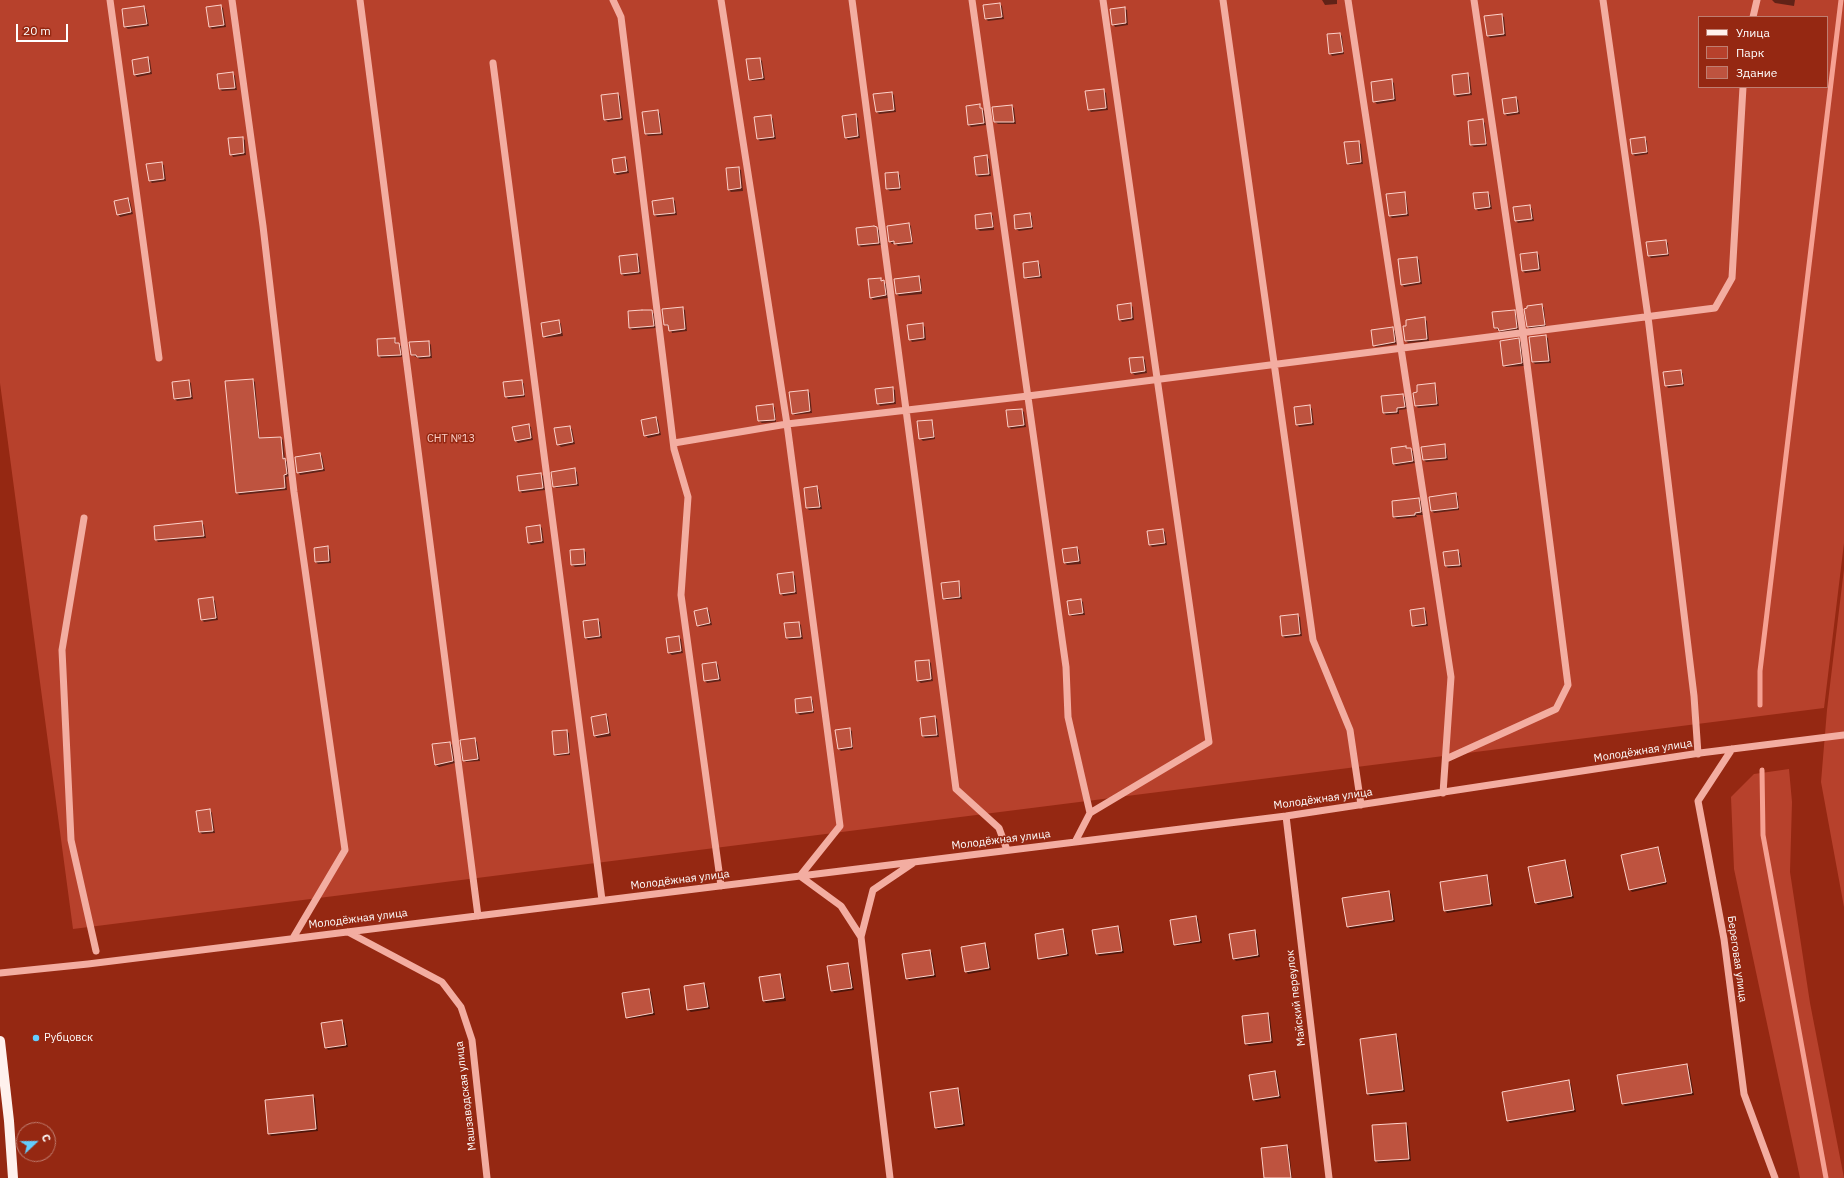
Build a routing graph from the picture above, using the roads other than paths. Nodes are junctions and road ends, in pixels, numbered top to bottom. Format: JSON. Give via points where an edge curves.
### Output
{"nodes":[{"id":1,"x":110,"y":0,"type":"edge"},
{"id":2,"x":232,"y":0,"type":"edge"},
{"id":3,"x":360,"y":0,"type":"edge"},
{"id":4,"x":613,"y":0,"type":"edge"},
{"id":5,"x":721,"y":0,"type":"edge"},
{"id":6,"x":852,"y":0,"type":"edge"},
{"id":7,"x":972,"y":0,"type":"edge"},
{"id":8,"x":1103,"y":0,"type":"edge"},
{"id":9,"x":1223,"y":0,"type":"edge"},
{"id":10,"x":1348,"y":0,"type":"edge"},
{"id":11,"x":1474,"y":0,"type":"edge"},
{"id":12,"x":1603,"y":0,"type":"edge"},
{"id":13,"x":1757,"y":0,"type":"edge"},
{"id":14,"x":1753,"y":16,"type":"edge"},
{"id":15,"x":493,"y":63,"type":"dead end"},
{"id":16,"x":1743,"y":88,"type":"edge"},
{"id":17,"x":1648,"y":318,"type":"junction"},
{"id":18,"x":1523,"y":333,"type":"junction"},
{"id":19,"x":1401,"y":348,"type":"junction"},
{"id":20,"x":159,"y":358,"type":"dead end"},
{"id":21,"x":1274,"y":363,"type":"junction"},
{"id":22,"x":1157,"y":378,"type":"junction"},
{"id":23,"x":1028,"y":396,"type":"junction"},
{"id":24,"x":905,"y":410,"type":"junction"},
{"id":25,"x":787,"y":424,"type":"junction"},
{"id":26,"x":674,"y":443,"type":"junction"},
{"id":27,"x":84,"y":518,"type":"dead end"},
{"id":28,"x":1844,"y":735,"type":"edge"},
{"id":29,"x":1732,"y":749,"type":"junction"},
{"id":30,"x":1698,"y":754,"type":"junction"},
{"id":31,"x":1446,"y":759,"type":"junction"},
{"id":32,"x":1443,"y":793,"type":"junction"},
{"id":33,"x":1361,"y":805,"type":"junction"},
{"id":34,"x":1090,"y":814,"type":"junction"},
{"id":35,"x":1286,"y":816,"type":"junction"},
{"id":36,"x":1075,"y":842,"type":"junction"},
{"id":37,"x":1007,"y":850,"type":"junction"},
{"id":38,"x":915,"y":862,"type":"junction"},
{"id":39,"x":800,"y":876,"type":"junction"},
{"id":40,"x":720,"y":886,"type":"junction"},
{"id":41,"x":602,"y":900,"type":"junction"},
{"id":42,"x":478,"y":916,"type":"junction"},
{"id":43,"x":348,"y":932,"type":"junction"},
{"id":44,"x":862,"y":936,"type":"junction"},
{"id":45,"x":293,"y":938,"type":"junction"},
{"id":46,"x":96,"y":951,"type":"dead end"},
{"id":47,"x":0,"y":973,"type":"edge"},
{"id":48,"x":0,"y":1041,"type":"edge"},
{"id":49,"x":13,"y":1178,"type":"edge"},
{"id":50,"x":487,"y":1178,"type":"edge"},
{"id":51,"x":890,"y":1178,"type":"edge"},
{"id":52,"x":1328,"y":1178,"type":"edge"},
{"id":53,"x":1775,"y":1178,"type":"edge"}],
"edges":[{"from":1,"to":20,"type":"street"},
{"from":2,"to":45,"type":"street","via":[[263,226],[294,492],[345,850]]},
{"from":3,"to":42,"type":"street"},
{"from":4,"to":26,"type":"street","via":[[621,17]]},
{"from":5,"to":25,"type":"street"},
{"from":6,"to":24,"type":"street"},
{"from":7,"to":23,"type":"street"},
{"from":8,"to":22,"type":"street"},
{"from":9,"to":21,"type":"street"},
{"from":10,"to":19,"type":"street"},
{"from":11,"to":18,"type":"street"},
{"from":12,"to":17,"type":"street"},
{"from":13,"to":14,"type":"street"},
{"from":15,"to":41,"type":"street"},
{"from":16,"to":17,"type":"street","via":[[1732,278],[1715,308]]},
{"from":17,"to":18,"type":"street"},
{"from":17,"to":30,"type":"street","via":[[1694,696]]},
{"from":18,"to":19,"type":"street"},
{"from":18,"to":31,"type":"street","via":[[1568,685],[1556,709]]},
{"from":19,"to":21,"type":"street"},
{"from":19,"to":31,"type":"street","via":[[1451,677]]},
{"from":21,"to":22,"type":"street"},
{"from":21,"to":33,"type":"street","via":[[1313,640],[1350,730]]},
{"from":22,"to":23,"type":"street"},
{"from":22,"to":34,"type":"street","via":[[1209,742]]},
{"from":23,"to":24,"type":"street"},
{"from":23,"to":34,"type":"street","via":[[1066,667],[1068,717]]},
{"from":24,"to":25,"type":"street"},
{"from":24,"to":37,"type":"street","via":[[956,789],[1000,828]]},
{"from":25,"to":26,"type":"street"},
{"from":25,"to":39,"type":"street","via":[[840,826]]},
{"from":26,"to":40,"type":"street","via":[[688,497],[681,595]]},
{"from":27,"to":46,"type":"street","via":[[62,650],[72,840]]},
{"from":28,"to":29,"type":"street","name":"Молодёжная улица"},
{"from":29,"to":30,"type":"street","name":"Молодёжная улица"},
{"from":29,"to":53,"type":"street","name":"Береговая улица","via":[[1698,801],[1724,939],[1744,1094]]},
{"from":30,"to":32,"type":"street","name":"Молодёжная улица"},
{"from":31,"to":32,"type":"street"},
{"from":32,"to":33,"type":"street","name":"Молодёжная улица"},
{"from":33,"to":35,"type":"street","name":"Молодёжная улица"},
{"from":34,"to":36,"type":"street"},
{"from":35,"to":36,"type":"street","name":"Молодёжная улица"},
{"from":35,"to":52,"type":"street","name":"Майский переулок"},
{"from":36,"to":37,"type":"street","name":"Молодёжная улица"},
{"from":37,"to":38,"type":"street","name":"Молодёжная улица"},
{"from":38,"to":39,"type":"street","name":"Молодёжная улица"},
{"from":38,"to":44,"type":"street","via":[[873,890]]},
{"from":39,"to":40,"type":"street","name":"Молодёжная улица"},
{"from":39,"to":44,"type":"street","via":[[841,906]]},
{"from":40,"to":41,"type":"street","name":"Молодёжная улица"},
{"from":41,"to":42,"type":"street","name":"Молодёжная улица"},
{"from":42,"to":43,"type":"street","name":"Молодёжная улица"},
{"from":43,"to":45,"type":"street","name":"Молодёжная улица"},
{"from":43,"to":50,"type":"street","name":"Машзаводская улица","via":[[442,982],[461,1007],[472,1040]]},
{"from":44,"to":51,"type":"street"},
{"from":45,"to":47,"type":"street","name":"Молодёжная улица"},
{"from":48,"to":49,"type":"main road"}]}
